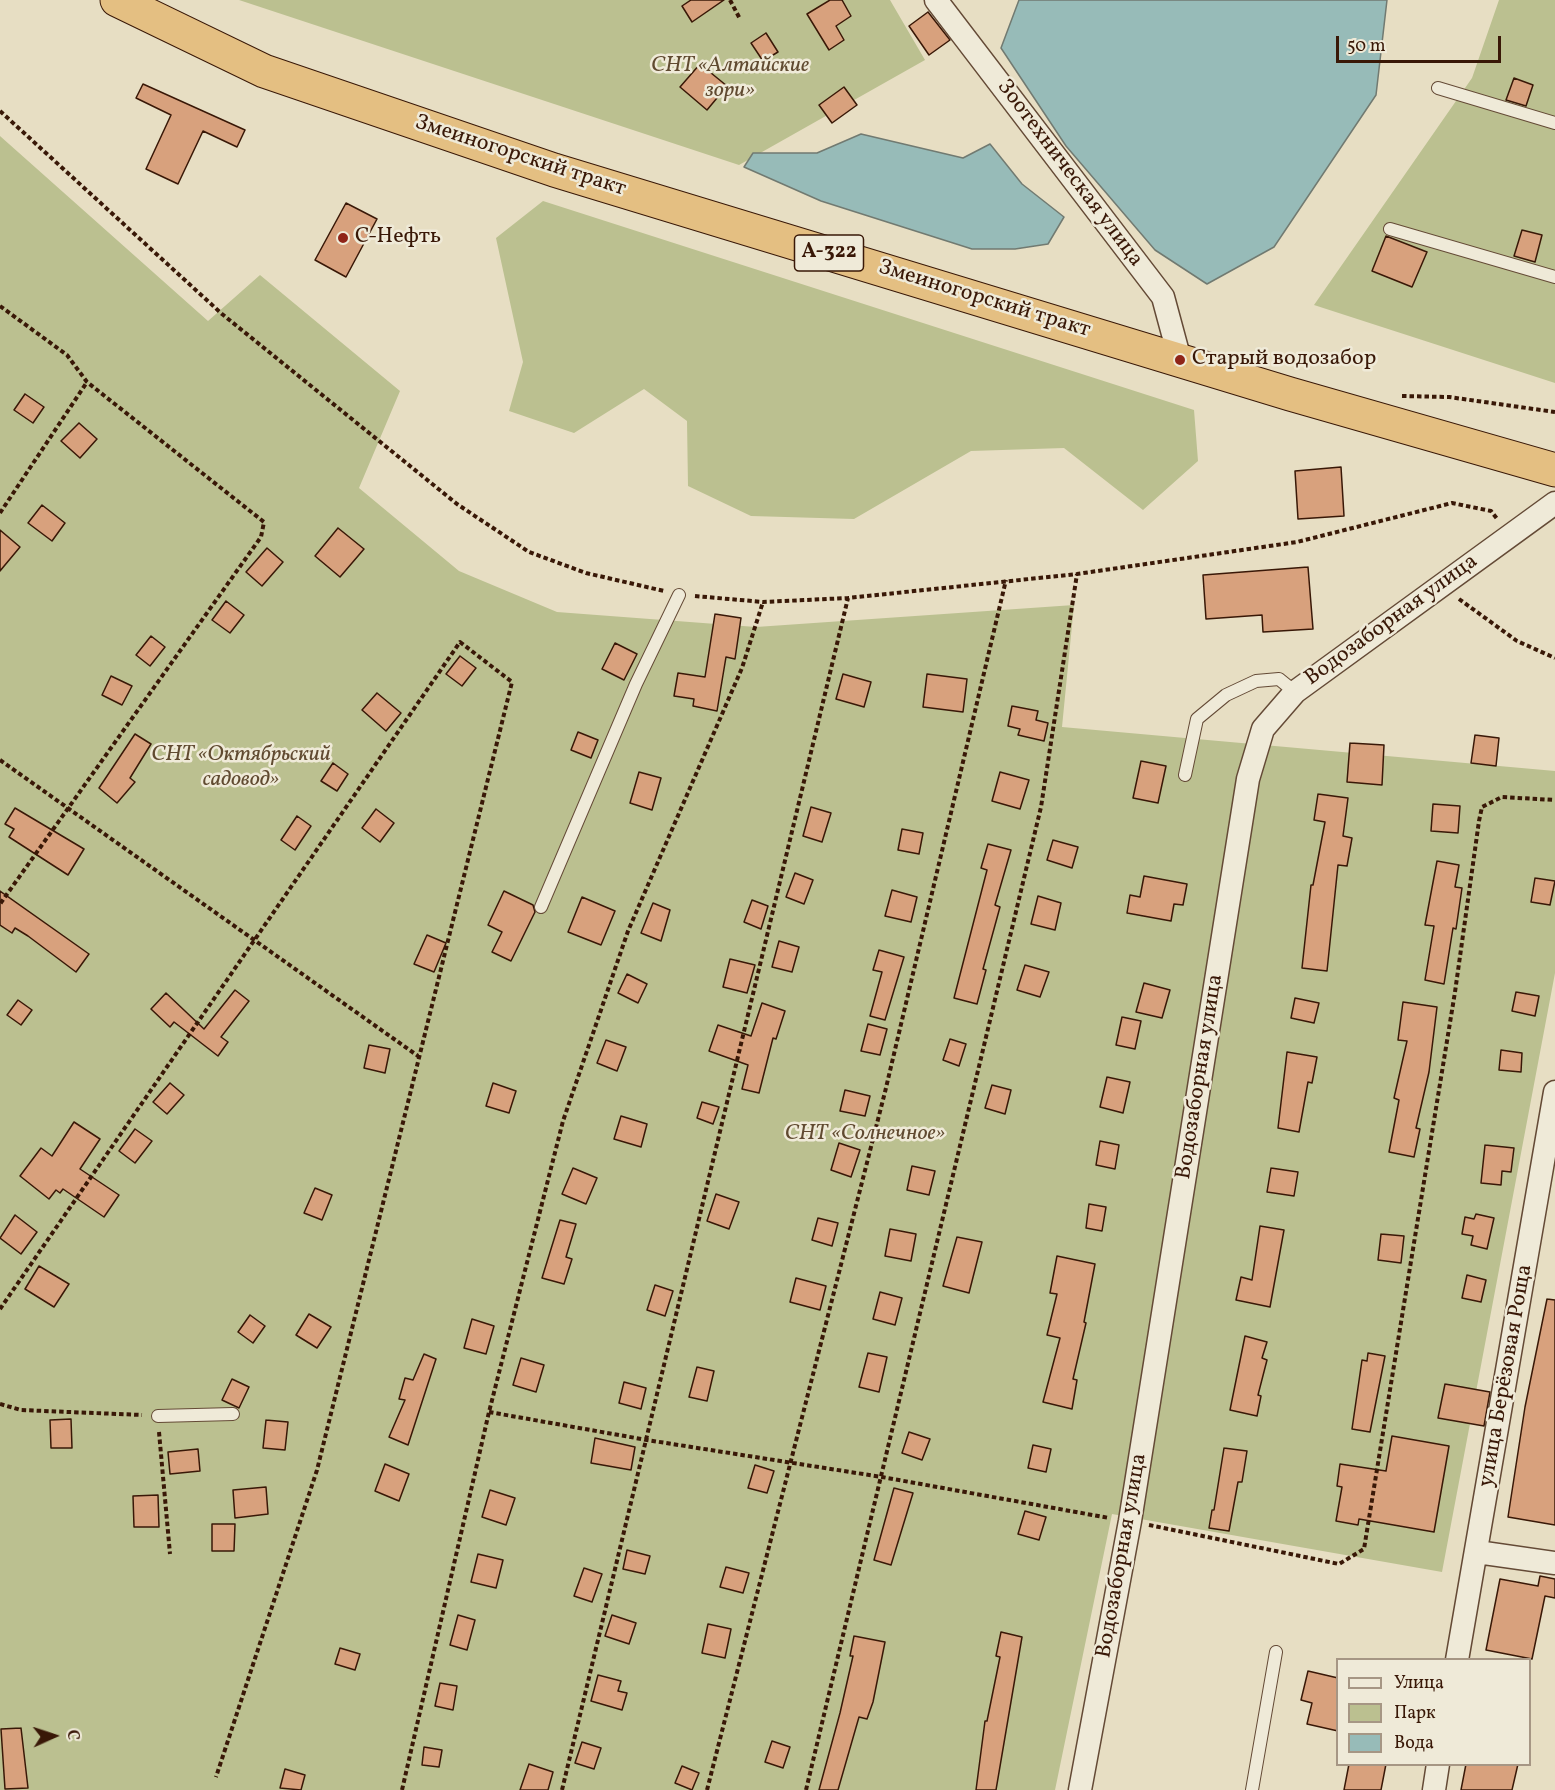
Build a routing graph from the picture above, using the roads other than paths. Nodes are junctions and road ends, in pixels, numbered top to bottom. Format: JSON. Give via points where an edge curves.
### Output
{"nodes":[{"id":1,"x":117,"y":0,"type":"edge"},
{"id":2,"x":936,"y":0,"type":"edge"},
{"id":3,"x":1438,"y":88,"type":"dead end"},
{"id":4,"x":1555,"y":123,"type":"edge"},
{"id":5,"x":1390,"y":229,"type":"dead end"},
{"id":6,"x":1555,"y":277,"type":"edge"},
{"id":7,"x":1180,"y":360,"type":"junction"},
{"id":8,"x":1555,"y":470,"type":"edge"},
{"id":9,"x":1555,"y":503,"type":"edge"},
{"id":10,"x":679,"y":595,"type":"road end"},
{"id":11,"x":1295,"y":692,"type":"junction"},
{"id":12,"x":1185,"y":775,"type":"dead end"},
{"id":13,"x":541,"y":907,"type":"dead end"},
{"id":14,"x":1555,"y":1092,"type":"edge"},
{"id":15,"x":233,"y":1414,"type":"dead end"},
{"id":16,"x":158,"y":1416,"type":"road end"},
{"id":17,"x":1477,"y":1551,"type":"junction"},
{"id":18,"x":1555,"y":1563,"type":"edge"},
{"id":19,"x":1276,"y":1652,"type":"dead end"},
{"id":20,"x":1457,"y":1658,"type":"edge"},
{"id":21,"x":1438,"y":1766,"type":"edge"},
{"id":22,"x":1080,"y":1790,"type":"edge"},
{"id":23,"x":1252,"y":1790,"type":"edge"},
{"id":24,"x":1434,"y":1790,"type":"edge"}],
"edges":[{"from":1,"to":7,"type":"highway","name":"Змеиногорский тракт","number":"А-322","via":[[264,72],[532,163]]},
{"from":2,"to":7,"type":"street","name":"Зоотехническая улица","via":[[1163,297]]},
{"from":3,"to":4,"type":"lane"},
{"from":5,"to":6,"type":"lane"},
{"from":7,"to":8,"type":"highway","name":"Змеиногорский тракт","number":"А-322"},
{"from":9,"to":11,"type":"street","name":"Водозаборная улица"},
{"from":10,"to":13,"type":"lane","via":[[636,684]]},
{"from":11,"to":12,"type":"lane","via":[[1279,679],[1256,681],[1226,695],[1197,719]]},
{"from":11,"to":22,"type":"street","name":"Водозаборная улица","via":[[1263,729],[1248,779],[1130,1521]]},
{"from":14,"to":17,"type":"street","name":"улица Берёзовая Роща"},
{"from":15,"to":16,"type":"lane"},
{"from":17,"to":18,"type":"street"},
{"from":17,"to":20,"type":"street","name":"улица Берёзовая Роща"},
{"from":19,"to":23,"type":"lane"},
{"from":21,"to":24,"type":"street"}]}
